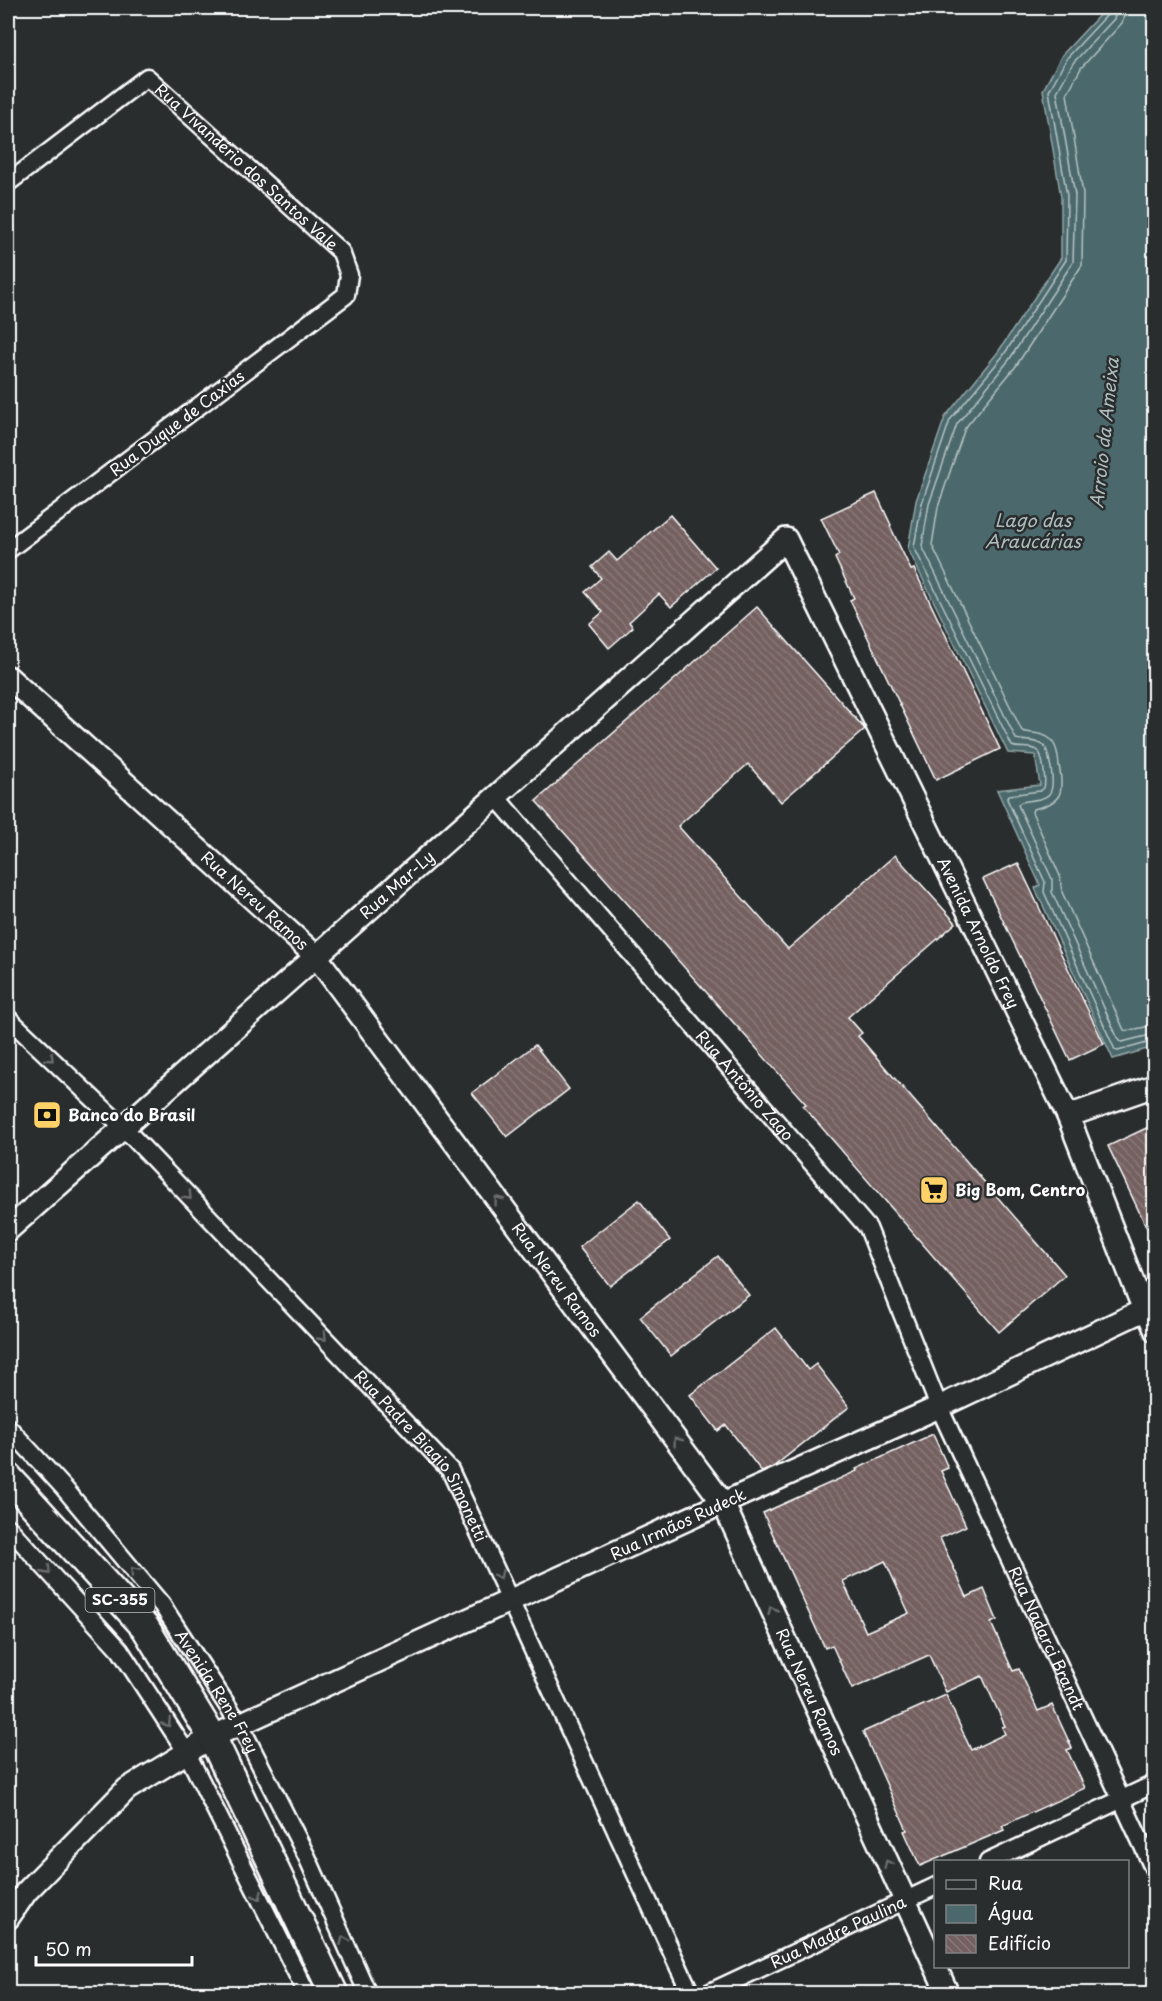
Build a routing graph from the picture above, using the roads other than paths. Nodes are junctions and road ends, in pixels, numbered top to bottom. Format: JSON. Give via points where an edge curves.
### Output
{"nodes":[{"id":1,"x":8,"y":183,"type":"edge"},
{"id":2,"x":346,"y":295,"type":"joint"},
{"id":3,"x":786,"y":539,"type":"joint"},
{"id":4,"x":8,"y":550,"type":"edge"},
{"id":5,"x":8,"y":677,"type":"edge"},
{"id":6,"x":496,"y":797,"type":"junction"},
{"id":7,"x":316,"y":956,"type":"junction"},
{"id":8,"x":8,"y":1018,"type":"edge"},
{"id":9,"x":1155,"y":1086,"type":"edge"},
{"id":10,"x":1068,"y":1116,"type":"junction"},
{"id":11,"x":123,"y":1127,"type":"junction"},
{"id":12,"x":8,"y":1230,"type":"edge"},
{"id":13,"x":1144,"y":1310,"type":"junction"},
{"id":14,"x":1155,"y":1333,"type":"edge"},
{"id":15,"x":939,"y":1407,"type":"junction"},
{"id":16,"x":8,"y":1427,"type":"edge"},
{"id":17,"x":8,"y":1478,"type":"edge"},
{"id":18,"x":723,"y":1503,"type":"junction"},
{"id":19,"x":8,"y":1527,"type":"edge"},
{"id":20,"x":511,"y":1600,"type":"junction"},
{"id":21,"x":240,"y":1725,"type":"junction"},
{"id":22,"x":212,"y":1737,"type":"junction"},
{"id":23,"x":187,"y":1753,"type":"junction"},
{"id":24,"x":1155,"y":1784,"type":"edge"},
{"id":25,"x":1121,"y":1799,"type":"junction"},
{"id":26,"x":992,"y":1860,"type":"edge"},
{"id":27,"x":1155,"y":1870,"type":"edge"},
{"id":28,"x":934,"y":1887,"type":"edge"},
{"id":29,"x":905,"y":1900,"type":"junction"},
{"id":30,"x":8,"y":1918,"type":"edge"},
{"id":31,"x":934,"y":1963,"type":"edge"},
{"id":32,"x":936,"y":1968,"type":"edge"},
{"id":33,"x":307,"y":1994,"type":"edge"},
{"id":34,"x":334,"y":1994,"type":"edge"},
{"id":35,"x":368,"y":1994,"type":"edge"},
{"id":36,"x":691,"y":1994,"type":"edge"},
{"id":37,"x":706,"y":1994,"type":"edge"},
{"id":38,"x":948,"y":1994,"type":"edge"}],
"edges":[{"from":1,"to":2,"type":"street","name":"Rua Vivandério dos Santos Vale","via":[[147,77],[341,252],[349,275]]},
{"from":2,"to":4,"type":"street","name":"Rua Duque de Caxias"},
{"from":3,"to":6,"type":"street","name":"Rua Mar-Ly"},
{"from":3,"to":10,"type":"street","name":"Avenida Arnoldo Frey"},
{"from":5,"to":7,"type":"street","name":"Rua Nereu Ramos"},
{"from":6,"to":7,"type":"street","name":"Rua Mar-Ly"},
{"from":6,"to":15,"type":"street","name":"Rua Antônio Zago","via":[[868,1228]]},
{"from":7,"to":11,"type":"street","name":"Rua Mar-Ly"},
{"from":18,"to":7,"type":"street","name":"Rua Nereu Ramos","one_way":true},
{"from":8,"to":11,"type":"street","name":"Rua Padre Biagio Simonetti","one_way":true},
{"from":9,"to":10,"type":"street"},
{"from":10,"to":13,"type":"street","name":"Avenida Arnoldo Frey"},
{"from":11,"to":12,"type":"street","name":"Rua Mar-Ly"},
{"from":11,"to":20,"type":"street","name":"Rua Padre Biagio Simonetti","one_way":true,"via":[[450,1470]]},
{"from":13,"to":14,"type":"street","name":"Avenida Arnoldo Frey"},
{"from":13,"to":15,"type":"street","name":"Rua Irmãos Rudeck"},
{"from":15,"to":18,"type":"street","name":"Rua Irmãos Rudeck"},
{"from":15,"to":25,"type":"street","name":"Rua Nadarci Brandt"},
{"from":21,"to":16,"type":"street","name":"Avenida René Frey","one_way":true,"via":[[162,1605]]},
{"from":17,"to":22,"type":"main road","name":"Avenida René Frey","number":"SC-355","via":[[145,1628]]},
{"from":18,"to":20,"type":"street","name":"Rua Irmãos Rudeck"},
{"from":29,"to":18,"type":"street","name":"Rua Nereu Ramos","one_way":true},
{"from":19,"to":23,"type":"street","one_way":true,"via":[[120,1650]]},
{"from":20,"to":21,"type":"street","name":"Rua Irmãos Rudeck"},
{"from":20,"to":36,"type":"street","name":"Rua Padre Biagio Simonetti"},
{"from":21,"to":22,"type":"street","name":"Rua Irmãos Rudeck"},
{"from":35,"to":21,"type":"street","name":"Avenida René Frey","one_way":true,"via":[[307,1857]]},
{"from":22,"to":23,"type":"street","name":"Rua Irmãos Rudeck"},
{"from":22,"to":34,"type":"main road","name":"Avenida René Frey","number":"SC-355"},
{"from":23,"to":30,"type":"street","name":"Rua Irmãos Rudeck","via":[[127,1790],[26,1892]]},
{"from":23,"to":33,"type":"street","one_way":true},
{"from":24,"to":25,"type":"street"},
{"from":25,"to":26,"type":"street"},
{"from":25,"to":27,"type":"street","name":"Rua Nadarci Brandt"},
{"from":28,"to":29,"type":"street","name":"Rua Madre Paulina"},
{"from":29,"to":31,"type":"street","name":"Rua Nereu Ramos"},
{"from":29,"to":37,"type":"street","name":"Rua Madre Paulina"},
{"from":32,"to":38,"type":"street","name":"Rua Nereu Ramos"}]}
